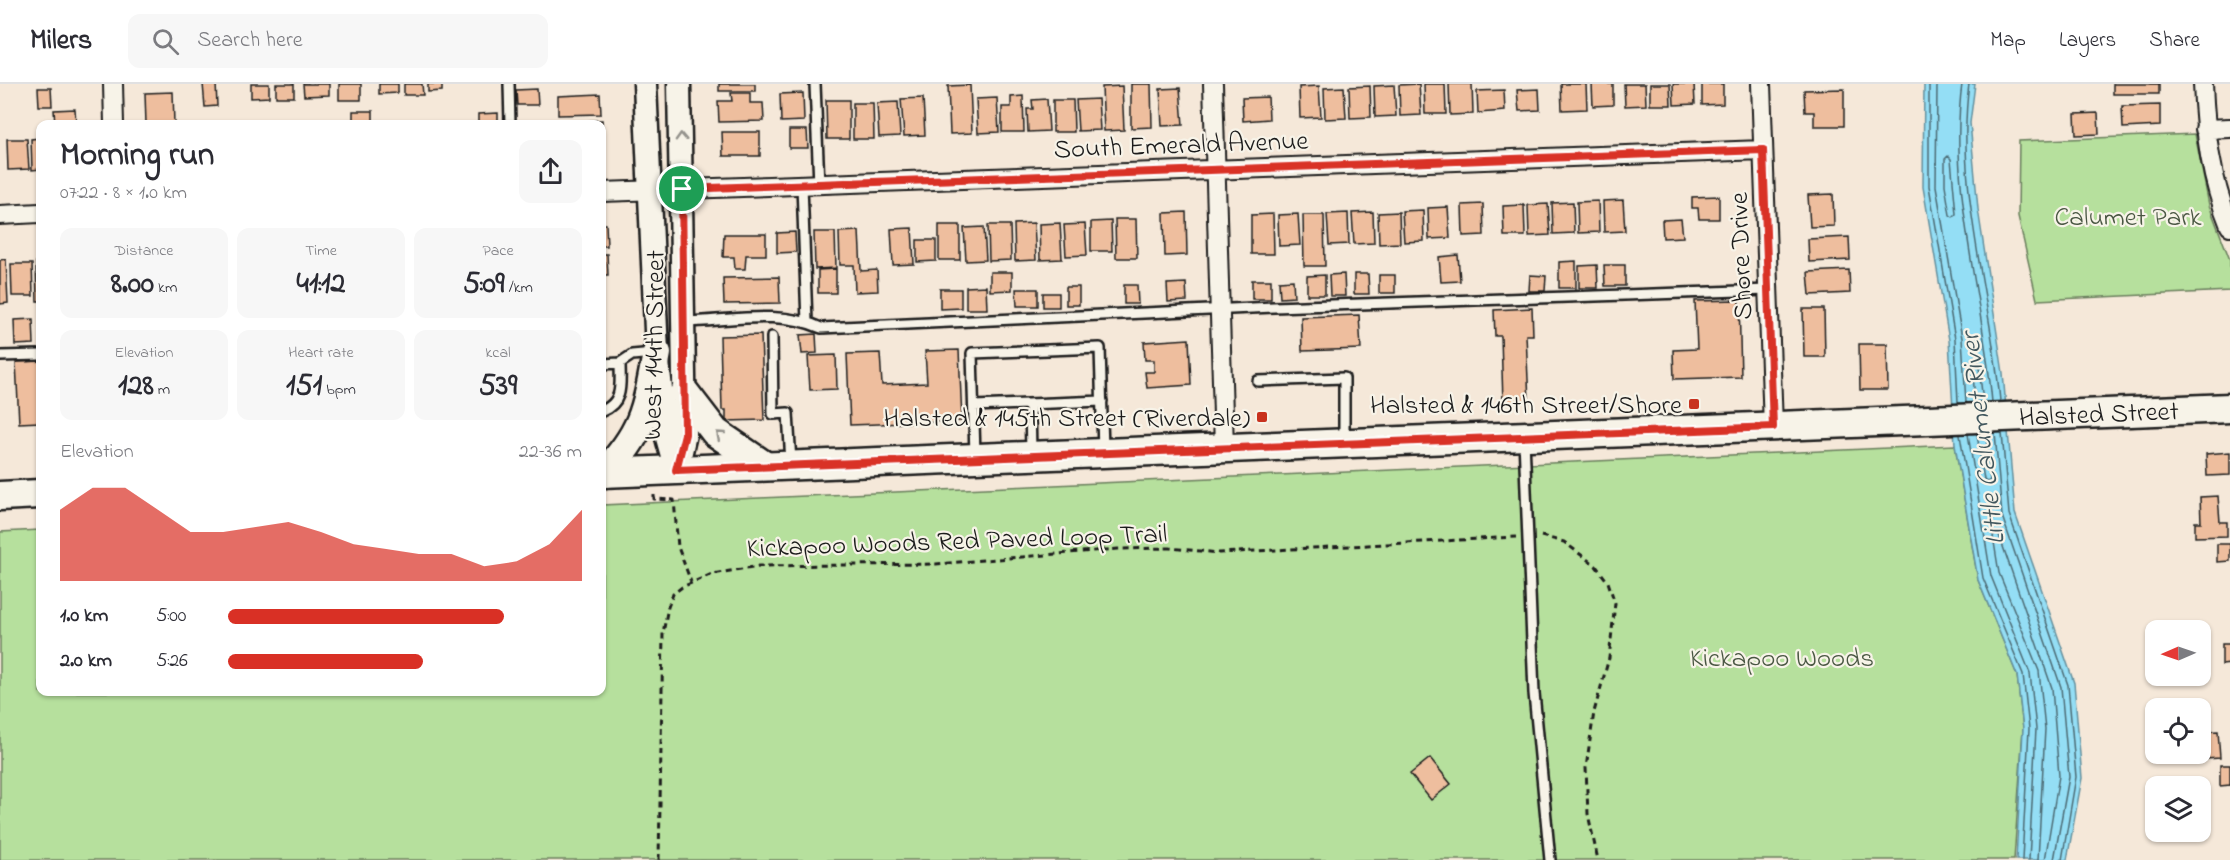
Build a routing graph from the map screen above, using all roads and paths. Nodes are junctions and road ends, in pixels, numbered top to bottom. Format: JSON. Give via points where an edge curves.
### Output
{"nodes":[{"id":1,"x":113,"y":84,"type":"edge"},
{"id":2,"x":509,"y":84,"type":"edge"},
{"id":3,"x":645,"y":84,"type":"edge"},
{"id":4,"x":679,"y":84,"type":"edge"},
{"id":5,"x":815,"y":84,"type":"edge"},
{"id":6,"x":1213,"y":84,"type":"edge"},
{"id":7,"x":1761,"y":84,"type":"edge"},
{"id":8,"x":2203,"y":84,"type":"edge"},
{"id":9,"x":114,"y":120,"type":"edge"},
{"id":10,"x":510,"y":120,"type":"edge"},
{"id":11,"x":2230,"y":128,"type":"edge"},
{"id":12,"x":2205,"y":129,"type":"junction"},
{"id":13,"x":1763,"y":150,"type":"junction"},
{"id":14,"x":1216,"y":170,"type":"junction"},
{"id":15,"x":811,"y":185,"type":"junction"},
{"id":16,"x":682,"y":189,"type":"junction"},
{"id":17,"x":649,"y":191,"type":"junction"},
{"id":18,"x":606,"y":192,"type":"edge"},
{"id":19,"x":36,"y":213,"type":"edge"},
{"id":20,"x":0,"y":215,"type":"edge"},
{"id":21,"x":2230,"y":226,"type":"edge"},
{"id":22,"x":1768,"y":290,"type":"junction"},
{"id":23,"x":1220,"y":309,"type":"junction"},
{"id":24,"x":685,"y":322,"type":"junction"},
{"id":25,"x":807,"y":322,"type":"junction"},
{"id":26,"x":772,"y":337,"type":"dead end"},
{"id":27,"x":657,"y":353,"type":"junction"},
{"id":28,"x":36,"y":355,"type":"edge"},
{"id":29,"x":0,"y":356,"type":"edge"},
{"id":30,"x":620,"y":363,"type":"junction"},
{"id":31,"x":606,"y":364,"type":"edge"},
{"id":32,"x":1258,"y":381,"type":"dead end"},
{"id":33,"x":685,"y":393,"type":"junction"},
{"id":34,"x":1102,"y":401,"type":"junction"},
{"id":35,"x":1030,"y":404,"type":"junction"},
{"id":36,"x":974,"y":406,"type":"junction"},
{"id":37,"x":2230,"y":408,"type":"edge"},
{"id":38,"x":606,"y":409,"type":"edge"},
{"id":39,"x":1773,"y":427,"type":"junction"},
{"id":40,"x":1524,"y":437,"type":"junction"},
{"id":41,"x":1344,"y":444,"type":"junction"},
{"id":42,"x":1224,"y":448,"type":"junction"},
{"id":43,"x":1103,"y":453,"type":"junction"},
{"id":44,"x":1032,"y":456,"type":"junction"},
{"id":45,"x":975,"y":458,"type":"junction"},
{"id":46,"x":778,"y":466,"type":"junction"},
{"id":47,"x":606,"y":470,"type":"edge"},
{"id":48,"x":676,"y":470,"type":"junction"},
{"id":49,"x":606,"y":473,"type":"edge"},
{"id":50,"x":36,"y":494,"type":"edge"},
{"id":51,"x":654,"y":495,"type":"dead end"},
{"id":52,"x":0,"y":496,"type":"edge"},
{"id":53,"x":1545,"y":536,"type":"dead end"},
{"id":54,"x":1515,"y":537,"type":"dead end"},
{"id":55,"x":691,"y":582,"type":"junction"},
{"id":56,"x":659,"y":860,"type":"edge"},
{"id":57,"x":1550,"y":860,"type":"edge"},
{"id":58,"x":1598,"y":860,"type":"edge"}],
"edges":[{"from":1,"to":9,"type":"street"},
{"from":2,"to":10,"type":"lane"},
{"from":3,"to":17,"type":"street","name":"West 144th Street"},
{"from":16,"to":4,"type":"street","name":"West 144th Street","one_way":true},
{"from":5,"to":15,"type":"lane"},
{"from":6,"to":14,"type":"street"},
{"from":7,"to":13,"type":"street","name":"Shore Drive"},
{"from":8,"to":12,"type":"street"},
{"from":11,"to":12,"type":"street"},
{"from":12,"to":21,"type":"street","via":[[2217,195]]},
{"from":13,"to":14,"type":"street","name":"South Emerald Avenue"},
{"from":13,"to":22,"type":"street","name":"Shore Drive"},
{"from":14,"to":15,"type":"street","name":"South Emerald Avenue"},
{"from":14,"to":23,"type":"street"},
{"from":15,"to":16,"type":"street","name":"South Emerald Avenue"},
{"from":15,"to":25,"type":"lane"},
{"from":16,"to":17,"type":"street","name":"South Emerald Avenue"},
{"from":16,"to":24,"type":"street","name":"West 144th Street"},
{"from":17,"to":18,"type":"street","name":"South Emerald Avenue"},
{"from":17,"to":27,"type":"street","name":"West 144th Street"},
{"from":19,"to":20,"type":"street"},
{"from":22,"to":23,"type":"lane"},
{"from":22,"to":39,"type":"street","name":"Shore Drive"},
{"from":23,"to":25,"type":"lane","via":[[820,328]]},
{"from":23,"to":42,"type":"street"},
{"from":24,"to":25,"type":"lane","via":[[781,318]]},
{"from":24,"to":33,"type":"street","name":"West 144th Street"},
{"from":26,"to":46,"type":"lane","via":[[773,414],[788,413]]},
{"from":27,"to":30,"type":"lane","via":[[632,355]]},
{"from":27,"to":47,"type":"main road","via":[[643,422]]},
{"from":27,"to":48,"type":"street","name":"West 144th Street","via":[[666,434]]},
{"from":28,"to":29,"type":"lane"},
{"from":30,"to":31,"type":"lane"},
{"from":30,"to":38,"type":"lane","via":[[618,398]]},
{"from":32,"to":41,"type":"lane","via":[[1344,378]]},
{"from":46,"to":33,"type":"main road","one_way":true,"via":[[715,432]]},
{"from":33,"to":48,"type":"street","name":"West 144th Street","via":[[685,434]]},
{"from":34,"to":35,"type":"lane"},
{"from":34,"to":36,"type":"lane","via":[[1100,348],[972,353]]},
{"from":34,"to":43,"type":"lane"},
{"from":35,"to":36,"type":"lane"},
{"from":35,"to":44,"type":"lane"},
{"from":36,"to":45,"type":"lane"},
{"from":37,"to":39,"type":"main road","name":"Halsted Street"},
{"from":39,"to":40,"type":"main road","name":"Halsted Street"},
{"from":40,"to":41,"type":"main road","name":"Halsted Street"},
{"from":40,"to":57,"type":"lane","via":[[1534,693]]},
{"from":41,"to":42,"type":"main road","name":"Halsted Street"},
{"from":42,"to":43,"type":"main road","name":"Halsted Street"},
{"from":43,"to":44,"type":"main road","name":"Halsted Street"},
{"from":44,"to":45,"type":"main road","name":"Halsted Street"},
{"from":45,"to":46,"type":"main road","name":"Halsted Street"},
{"from":46,"to":48,"type":"main road","name":"Halsted Street"},
{"from":48,"to":49,"type":"main road","name":"Halsted Street"},
{"from":50,"to":52,"type":"main road"},
{"from":51,"to":55,"type":"path","via":[[654,499],[674,500],[678,547]]},
{"from":53,"to":58,"type":"path","via":[[1564,542],[1596,566],[1608,582],[1615,603],[1611,648],[1594,712],[1586,768],[1588,814]]},
{"from":54,"to":55,"type":"path","name":"Kickapoo Woods Red Paved Loop Trail","via":[[1219,553],[1170,548],[1118,549],[936,564],[759,566]]},
{"from":55,"to":56,"type":"path","name":"Kickapoo Woods Red Paved Loop Trail","via":[[673,594],[663,633]]}]}
